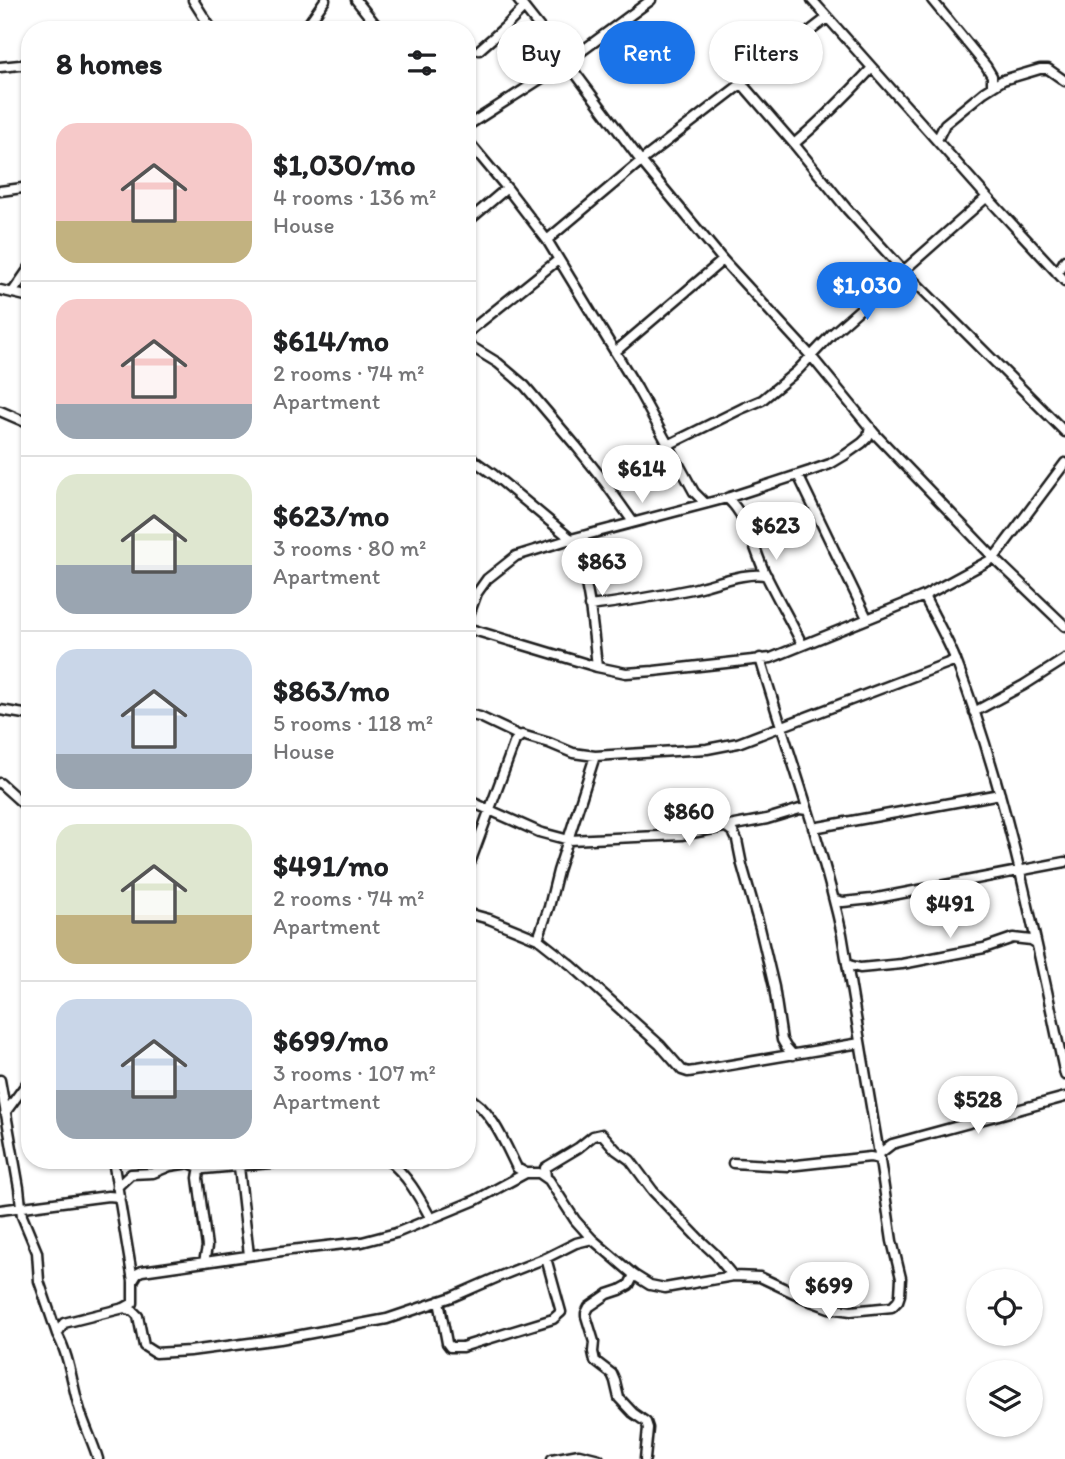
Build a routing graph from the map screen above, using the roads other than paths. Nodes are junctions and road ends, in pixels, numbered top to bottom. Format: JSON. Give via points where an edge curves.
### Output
{"nodes":[{"id":1,"x":193,"y":0,"type":"edge"},
{"id":2,"x":325,"y":0,"type":"edge"},
{"id":3,"x":356,"y":0,"type":"edge"},
{"id":4,"x":651,"y":0,"type":"edge"},
{"id":5,"x":812,"y":0,"type":"edge"},
{"id":6,"x":932,"y":0,"type":"edge"},
{"id":7,"x":521,"y":4,"type":"edge"},
{"id":8,"x":827,"y":18,"type":"junction"},
{"id":9,"x":206,"y":21,"type":"edge"},
{"id":10,"x":310,"y":21,"type":"edge"},
{"id":11,"x":373,"y":21,"type":"edge"},
{"id":12,"x":535,"y":21,"type":"edge"},
{"id":13,"x":823,"y":21,"type":"edge"},
{"id":14,"x":585,"y":49,"type":"edge"},
{"id":15,"x":479,"y":50,"type":"dead end"},
{"id":16,"x":21,"y":65,"type":"edge"},
{"id":17,"x":0,"y":67,"type":"edge"},
{"id":18,"x":872,"y":68,"type":"junction"},
{"id":19,"x":1065,"y":80,"type":"edge"},
{"id":20,"x":534,"y":84,"type":"edge"},
{"id":21,"x":584,"y":84,"type":"edge"},
{"id":22,"x":742,"y":84,"type":"joint"},
{"id":23,"x":992,"y":87,"type":"junction"},
{"id":24,"x":476,"y":121,"type":"edge"},
{"id":25,"x":937,"y":140,"type":"junction"},
{"id":26,"x":794,"y":144,"type":"junction"},
{"id":27,"x":476,"y":151,"type":"edge"},
{"id":28,"x":641,"y":161,"type":"junction"},
{"id":29,"x":21,"y":188,"type":"edge"},
{"id":30,"x":507,"y":188,"type":"junction"},
{"id":31,"x":0,"y":191,"type":"edge"},
{"id":32,"x":987,"y":197,"type":"junction"},
{"id":33,"x":476,"y":214,"type":"edge"},
{"id":34,"x":547,"y":240,"type":"junction"},
{"id":35,"x":558,"y":260,"type":"junction"},
{"id":36,"x":723,"y":260,"type":"junction"},
{"id":37,"x":1065,"y":260,"type":"edge"},
{"id":38,"x":904,"y":270,"type":"junction"},
{"id":39,"x":1057,"y":273,"type":"junction"},
{"id":40,"x":21,"y":280,"type":"edge"},
{"id":41,"x":1065,"y":281,"type":"edge"},
{"id":42,"x":0,"y":290,"type":"edge"},
{"id":43,"x":12,"y":293,"type":"junction"},
{"id":44,"x":21,"y":295,"type":"edge"},
{"id":45,"x":476,"y":327,"type":"edge"},
{"id":46,"x":476,"y":350,"type":"edge"},
{"id":47,"x":615,"y":352,"type":"junction"},
{"id":48,"x":811,"y":356,"type":"junction"},
{"id":49,"x":0,"y":411,"type":"edge"},
{"id":50,"x":21,"y":420,"type":"edge"},
{"id":51,"x":870,"y":427,"type":"junction"},
{"id":52,"x":1065,"y":432,"type":"edge"},
{"id":53,"x":668,"y":445,"type":"junction"},
{"id":54,"x":476,"y":463,"type":"edge"},
{"id":55,"x":1065,"y":463,"type":"edge"},
{"id":56,"x":798,"y":475,"type":"junction"},
{"id":57,"x":727,"y":498,"type":"junction"},
{"id":58,"x":705,"y":503,"type":"junction"},
{"id":59,"x":633,"y":522,"type":"junction"},
{"id":60,"x":571,"y":539,"type":"junction"},
{"id":61,"x":995,"y":558,"type":"junction"},
{"id":62,"x":767,"y":576,"type":"junction"},
{"id":63,"x":476,"y":596,"type":"edge"},
{"id":64,"x":924,"y":596,"type":"junction"},
{"id":65,"x":589,"y":606,"type":"junction"},
{"id":66,"x":867,"y":618,"type":"junction"},
{"id":67,"x":1065,"y":626,"type":"edge"},
{"id":68,"x":476,"y":631,"type":"edge"},
{"id":69,"x":803,"y":644,"type":"junction"},
{"id":70,"x":760,"y":658,"type":"junction"},
{"id":71,"x":1065,"y":659,"type":"edge"},
{"id":72,"x":956,"y":660,"type":"junction"},
{"id":73,"x":597,"y":667,"type":"junction"},
{"id":74,"x":0,"y":710,"type":"edge"},
{"id":75,"x":974,"y":712,"type":"junction"},
{"id":76,"x":21,"y":714,"type":"edge"},
{"id":77,"x":476,"y":716,"type":"edge"},
{"id":78,"x":780,"y":727,"type":"junction"},
{"id":79,"x":520,"y":736,"type":"junction"},
{"id":80,"x":595,"y":756,"type":"junction"},
{"id":81,"x":0,"y":783,"type":"edge"},
{"id":82,"x":1000,"y":794,"type":"junction"},
{"id":83,"x":21,"y":802,"type":"edge"},
{"id":84,"x":476,"y":804,"type":"edge"},
{"id":85,"x":490,"y":810,"type":"junction"},
{"id":86,"x":807,"y":810,"type":"junction"},
{"id":87,"x":726,"y":827,"type":"junction"},
{"id":88,"x":813,"y":828,"type":"junction"},
{"id":89,"x":569,"y":840,"type":"junction"},
{"id":90,"x":476,"y":847,"type":"edge"},
{"id":91,"x":1065,"y":862,"type":"edge"},
{"id":92,"x":1020,"y":870,"type":"junction"},
{"id":93,"x":835,"y":900,"type":"junction"},
{"id":94,"x":476,"y":916,"type":"edge"},
{"id":95,"x":538,"y":939,"type":"junction"},
{"id":96,"x":1036,"y":943,"type":"junction"},
{"id":97,"x":849,"y":965,"type":"junction"},
{"id":98,"x":860,"y":1043,"type":"junction"},
{"id":99,"x":793,"y":1055,"type":"junction"},
{"id":100,"x":1065,"y":1075,"type":"edge"},
{"id":101,"x":0,"y":1080,"type":"edge"},
{"id":102,"x":21,"y":1091,"type":"edge"},
{"id":103,"x":1065,"y":1097,"type":"edge"},
{"id":104,"x":476,"y":1102,"type":"edge"},
{"id":105,"x":5,"y":1112,"type":"junction"},
{"id":106,"x":880,"y":1156,"type":"junction"},
{"id":107,"x":733,"y":1163,"type":"dead end"},
{"id":108,"x":114,"y":1169,"type":"edge"},
{"id":109,"x":160,"y":1169,"type":"edge"},
{"id":110,"x":199,"y":1169,"type":"edge"},
{"id":111,"x":239,"y":1169,"type":"edge"},
{"id":112,"x":398,"y":1169,"type":"edge"},
{"id":113,"x":526,"y":1174,"type":"junction"},
{"id":114,"x":546,"y":1177,"type":"junction"},
{"id":115,"x":117,"y":1187,"type":"junction"},
{"id":116,"x":120,"y":1198,"type":"junction"},
{"id":117,"x":20,"y":1207,"type":"junction"},
{"id":118,"x":0,"y":1210,"type":"edge"},
{"id":119,"x":431,"y":1219,"type":"junction"},
{"id":120,"x":592,"y":1239,"type":"junction"},
{"id":121,"x":249,"y":1255,"type":"junction"},
{"id":122,"x":546,"y":1258,"type":"junction"},
{"id":123,"x":204,"y":1262,"type":"junction"},
{"id":124,"x":634,"y":1275,"type":"junction"},
{"id":125,"x":733,"y":1276,"type":"junction"},
{"id":126,"x":133,"y":1281,"type":"junction"},
{"id":127,"x":439,"y":1301,"type":"junction"},
{"id":128,"x":124,"y":1308,"type":"junction"},
{"id":129,"x":57,"y":1334,"type":"junction"},
{"id":130,"x":99,"y":1459,"type":"edge"},
{"id":131,"x":552,"y":1459,"type":"edge"},
{"id":132,"x":599,"y":1459,"type":"edge"},
{"id":133,"x":645,"y":1459,"type":"edge"}],
"edges":[{"from":1,"to":9,"type":"street"},
{"from":2,"to":10,"type":"street"},
{"from":3,"to":11,"type":"street"},
{"from":4,"to":14,"type":"street"},
{"from":5,"to":8,"type":"street"},
{"from":6,"to":23,"type":"street","via":[[986,66]]},
{"from":7,"to":12,"type":"street"},
{"from":7,"to":15,"type":"street","via":[[504,28]]},
{"from":8,"to":13,"type":"street"},
{"from":8,"to":18,"type":"street"},
{"from":16,"to":17,"type":"street"},
{"from":18,"to":25,"type":"street"},
{"from":18,"to":26,"type":"street"},
{"from":19,"to":23,"type":"street","via":[[1040,69]]},
{"from":20,"to":24,"type":"street"},
{"from":21,"to":28,"type":"street"},
{"from":22,"to":26,"type":"street"},
{"from":22,"to":28,"type":"street"},
{"from":23,"to":25,"type":"street","via":[[945,124]]},
{"from":25,"to":32,"type":"street"},
{"from":26,"to":38,"type":"street"},
{"from":27,"to":30,"type":"street"},
{"from":28,"to":34,"type":"street"},
{"from":28,"to":36,"type":"street"},
{"from":29,"to":31,"type":"street"},
{"from":30,"to":33,"type":"street"},
{"from":30,"to":34,"type":"street"},
{"from":32,"to":38,"type":"street"},
{"from":32,"to":39,"type":"street"},
{"from":34,"to":35,"type":"street"},
{"from":35,"to":45,"type":"street"},
{"from":35,"to":47,"type":"street"},
{"from":36,"to":47,"type":"street"},
{"from":36,"to":48,"type":"street"},
{"from":37,"to":39,"type":"street"},
{"from":38,"to":48,"type":"street"},
{"from":38,"to":52,"type":"street"},
{"from":39,"to":41,"type":"street"},
{"from":40,"to":43,"type":"street"},
{"from":42,"to":43,"type":"street"},
{"from":43,"to":44,"type":"street"},
{"from":46,"to":59,"type":"street","via":[[524,386]]},
{"from":47,"to":53,"type":"street"},
{"from":48,"to":51,"type":"street"},
{"from":48,"to":53,"type":"street","via":[[762,400]]},
{"from":49,"to":50,"type":"street"},
{"from":51,"to":56,"type":"street","via":[[868,437],[845,456]]},
{"from":51,"to":61,"type":"street"},
{"from":53,"to":58,"type":"street"},
{"from":54,"to":60,"type":"street"},
{"from":55,"to":61,"type":"street"},
{"from":56,"to":57,"type":"street"},
{"from":56,"to":66,"type":"street"},
{"from":57,"to":58,"type":"street"},
{"from":57,"to":62,"type":"street","via":[[738,510]]},
{"from":58,"to":59,"type":"street"},
{"from":59,"to":60,"type":"street"},
{"from":60,"to":63,"type":"street","via":[[516,556],[487,579]]},
{"from":60,"to":65,"type":"street"},
{"from":61,"to":64,"type":"street"},
{"from":61,"to":67,"type":"street"},
{"from":62,"to":65,"type":"street","via":[[750,574]]},
{"from":62,"to":69,"type":"street"},
{"from":64,"to":66,"type":"street"},
{"from":64,"to":72,"type":"street"},
{"from":65,"to":73,"type":"street"},
{"from":66,"to":69,"type":"street"},
{"from":68,"to":73,"type":"street"},
{"from":69,"to":70,"type":"street"},
{"from":70,"to":73,"type":"street","via":[[635,673]]},
{"from":70,"to":78,"type":"street"},
{"from":71,"to":75,"type":"street"},
{"from":72,"to":75,"type":"street"},
{"from":72,"to":78,"type":"street"},
{"from":74,"to":76,"type":"street"},
{"from":75,"to":82,"type":"street"},
{"from":77,"to":79,"type":"street"},
{"from":78,"to":80,"type":"street","via":[[707,749]]},
{"from":78,"to":86,"type":"street"},
{"from":79,"to":80,"type":"street"},
{"from":79,"to":85,"type":"street"},
{"from":80,"to":89,"type":"street"},
{"from":81,"to":83,"type":"street"},
{"from":82,"to":88,"type":"street"},
{"from":82,"to":92,"type":"street"},
{"from":84,"to":85,"type":"street"},
{"from":85,"to":89,"type":"street"},
{"from":85,"to":90,"type":"street"},
{"from":86,"to":87,"type":"street"},
{"from":86,"to":88,"type":"street"},
{"from":87,"to":89,"type":"street","via":[[681,835]]},
{"from":87,"to":99,"type":"street","via":[[737,840],[774,987],[782,1040]]},
{"from":88,"to":93,"type":"street"},
{"from":89,"to":95,"type":"street"},
{"from":91,"to":92,"type":"street"},
{"from":92,"to":93,"type":"street","via":[[872,899]]},
{"from":92,"to":96,"type":"street"},
{"from":93,"to":97,"type":"street"},
{"from":94,"to":95,"type":"street"},
{"from":95,"to":99,"type":"street","via":[[572,965],[682,1070]]},
{"from":96,"to":97,"type":"street","via":[[1013,938],[902,964]]},
{"from":96,"to":100,"type":"street"},
{"from":97,"to":98,"type":"street"},
{"from":98,"to":99,"type":"street"},
{"from":98,"to":106,"type":"street"},
{"from":101,"to":105,"type":"street"},
{"from":102,"to":105,"type":"street"},
{"from":103,"to":106,"type":"street","via":[[892,1144]]},
{"from":104,"to":113,"type":"street","via":[[517,1168]]},
{"from":105,"to":117,"type":"street"},
{"from":106,"to":107,"type":"street","via":[[788,1166]]},
{"from":106,"to":125,"type":"street","via":[[901,1278],[898,1301],[892,1307],[828,1308],[760,1277]]},
{"from":108,"to":115,"type":"street"},
{"from":109,"to":115,"type":"street","via":[[131,1174]]},
{"from":110,"to":123,"type":"street","via":[[207,1247]]},
{"from":111,"to":121,"type":"street"},
{"from":112,"to":119,"type":"street"},
{"from":113,"to":114,"type":"street","via":[[539,1172]]},
{"from":113,"to":119,"type":"street"},
{"from":114,"to":120,"type":"street"},
{"from":114,"to":125,"type":"street","via":[[545,1168],[593,1136],[602,1135]]},
{"from":115,"to":116,"type":"street"},
{"from":116,"to":117,"type":"street"},
{"from":116,"to":126,"type":"street"},
{"from":117,"to":118,"type":"street"},
{"from":117,"to":129,"type":"street","via":[[37,1252],[39,1281]]},
{"from":119,"to":121,"type":"street","via":[[362,1241]]},
{"from":120,"to":122,"type":"street"},
{"from":120,"to":124,"type":"street"},
{"from":121,"to":123,"type":"street"},
{"from":122,"to":127,"type":"street"},
{"from":122,"to":127,"type":"street","via":[[561,1312],[553,1319],[450,1347]]},
{"from":123,"to":126,"type":"street","via":[[142,1271]]},
{"from":124,"to":125,"type":"street","via":[[665,1288]]},
{"from":124,"to":133,"type":"street","via":[[629,1285],[589,1307],[586,1316],[595,1361],[612,1374],[619,1398],[646,1422]]},
{"from":126,"to":128,"type":"street","via":[[133,1303]]},
{"from":127,"to":128,"type":"street","via":[[387,1319],[280,1339],[155,1353],[144,1346],[138,1316]]},
{"from":128,"to":129,"type":"street","via":[[68,1321]]},
{"from":129,"to":130,"type":"street"},
{"from":131,"to":132,"type":"street","via":[[579,1454]]}]}
